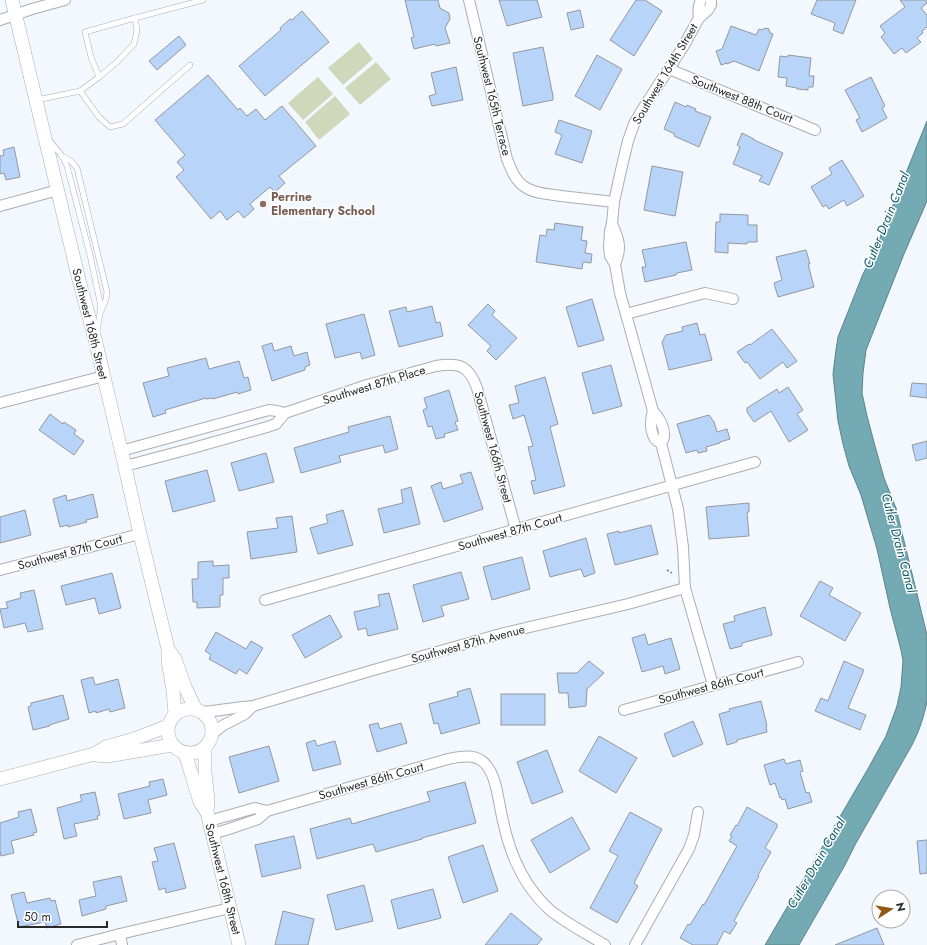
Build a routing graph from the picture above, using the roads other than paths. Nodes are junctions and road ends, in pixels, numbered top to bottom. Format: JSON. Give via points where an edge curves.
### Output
{"nodes":[{"id":1,"x":12,"y":0,"type":"edge"},
{"id":2,"x":65,"y":0,"type":"edge"},
{"id":3,"x":203,"y":0,"type":"edge"},
{"id":4,"x":469,"y":0,"type":"edge"},
{"id":5,"x":701,"y":0,"type":"edge"},
{"id":6,"x":711,"y":0,"type":"edge"},
{"id":7,"x":15,"y":14,"type":"junction"},
{"id":8,"x":135,"y":18,"type":"junction"},
{"id":9,"x":699,"y":18,"type":"junction"},
{"id":10,"x":0,"y":20,"type":"edge"},
{"id":11,"x":190,"y":65,"type":"dead end"},
{"id":12,"x":669,"y":70,"type":"junction"},
{"id":13,"x":99,"y":78,"type":"junction"},
{"id":14,"x":80,"y":91,"type":"junction"},
{"id":15,"x":36,"y":100,"type":"junction"},
{"id":16,"x":815,"y":130,"type":"dead end"},
{"id":17,"x":44,"y":132,"type":"junction"},
{"id":18,"x":62,"y":156,"type":"junction"},
{"id":19,"x":58,"y":190,"type":"junction"},
{"id":20,"x":614,"y":202,"type":"junction"},
{"id":21,"x":0,"y":206,"type":"edge"},
{"id":22,"x":733,"y":299,"type":"dead end"},
{"id":23,"x":100,"y":313,"type":"junction"},
{"id":24,"x":626,"y":314,"type":"junction"},
{"id":25,"x":96,"y":342,"type":"junction"},
{"id":26,"x":464,"y":368,"type":"joint"},
{"id":27,"x":104,"y":376,"type":"junction"},
{"id":28,"x":0,"y":403,"type":"edge"},
{"id":29,"x":285,"y":413,"type":"junction"},
{"id":30,"x":122,"y":451,"type":"junction"},
{"id":31,"x":755,"y":462,"type":"dead end"},
{"id":32,"x":125,"y":466,"type":"junction"},
{"id":33,"x":673,"y":486,"type":"junction"},
{"id":34,"x":516,"y":530,"type":"junction"},
{"id":35,"x":140,"y":534,"type":"junction"},
{"id":36,"x":0,"y":570,"type":"edge"},
{"id":37,"x":685,"y":588,"type":"junction"},
{"id":38,"x":265,"y":600,"type":"dead end"},
{"id":39,"x":168,"y":649,"type":"junction"},
{"id":40,"x":798,"y":662,"type":"dead end"},
{"id":41,"x":713,"y":685,"type":"junction"},
{"id":42,"x":253,"y":706,"type":"junction"},
{"id":43,"x":624,"y":710,"type":"dead end"},
{"id":44,"x":199,"y":711,"type":"junction"},
{"id":45,"x":175,"y":714,"type":"junction"},
{"id":46,"x":168,"y":726,"type":"junction"},
{"id":47,"x":212,"y":734,"type":"junction"},
{"id":48,"x":172,"y":745,"type":"junction"},
{"id":49,"x":205,"y":748,"type":"junction"},
{"id":50,"x":184,"y":753,"type":"junction"},
{"id":51,"x":94,"y":754,"type":"junction"},
{"id":52,"x":0,"y":779,"type":"edge"},
{"id":53,"x":267,"y":811,"type":"junction"},
{"id":54,"x":698,"y":812,"type":"dead end"},
{"id":55,"x":208,"y":817,"type":"junction"},
{"id":56,"x":212,"y":834,"type":"junction"},
{"id":57,"x":230,"y":908,"type":"junction"},
{"id":58,"x":120,"y":934,"type":"junction"},
{"id":59,"x":77,"y":945,"type":"edge"},
{"id":60,"x":122,"y":945,"type":"edge"},
{"id":61,"x":240,"y":945,"type":"edge"},
{"id":62,"x":606,"y":945,"type":"edge"},
{"id":63,"x":636,"y":945,"type":"edge"}],
"edges":[{"from":1,"to":7,"type":"street","name":"Southwest 168th Street"},
{"from":2,"to":7,"type":"street"},
{"from":3,"to":8,"type":"lane"},
{"from":4,"to":20,"type":"street","name":"Southwest 165th Terrace","via":[[507,159],[519,183],[532,191]]},
{"from":5,"to":9,"type":"street","name":"Southwest 164th Street"},
{"from":6,"to":9,"type":"street","name":"Southwest 164th Street","via":[[708,10]]},
{"from":7,"to":10,"type":"street"},
{"from":7,"to":15,"type":"street","name":"Southwest 168th Street"},
{"from":8,"to":13,"type":"lane","via":[[137,30],[134,44]]},
{"from":8,"to":13,"type":"lane","via":[[85,32]]},
{"from":9,"to":12,"type":"street","name":"Southwest 164th Street"},
{"from":11,"to":14,"type":"lane","via":[[123,124],[110,127],[99,117]]},
{"from":12,"to":16,"type":"street","name":"Southwest 88th Court"},
{"from":12,"to":20,"type":"street","name":"Southwest 164th Street","via":[[634,124]]},
{"from":13,"to":14,"type":"lane"},
{"from":14,"to":15,"type":"lane"},
{"from":15,"to":17,"type":"street","name":"Southwest 168th Street"},
{"from":17,"to":18,"type":"lane"},
{"from":17,"to":19,"type":"street","name":"Southwest 168th Street"},
{"from":18,"to":23,"type":"lane","via":[[67,166],[90,255]]},
{"from":18,"to":23,"type":"lane","via":[[77,168],[104,278],[107,292]]},
{"from":19,"to":21,"type":"street"},
{"from":19,"to":25,"type":"street","name":"Southwest 168th Street"},
{"from":20,"to":24,"type":"street","name":"Southwest 164th Street","via":[[612,224],[619,241],[615,264]]},
{"from":22,"to":24,"type":"street","via":[[706,293]]},
{"from":23,"to":25,"type":"lane"},
{"from":24,"to":33,"type":"street","name":"Southwest 164th Street","via":[[652,411],[658,417],[663,430],[662,443]]},
{"from":25,"to":27,"type":"street","name":"Southwest 168th Street"},
{"from":26,"to":29,"type":"street","name":"Southwest 87th Place","via":[[456,365],[436,366],[367,385]]},
{"from":26,"to":34,"type":"street","name":"Southwest 166th Street","via":[[477,388]]},
{"from":27,"to":28,"type":"street"},
{"from":27,"to":30,"type":"street","name":"Southwest 168th Street"},
{"from":29,"to":30,"type":"street","name":"Southwest 87th Place","via":[[269,410]]},
{"from":29,"to":32,"type":"street","name":"Southwest 87th Place","via":[[276,424],[267,427]]},
{"from":30,"to":32,"type":"street","name":"Southwest 168th Street"},
{"from":31,"to":33,"type":"street","name":"Southwest 87th Court"},
{"from":32,"to":35,"type":"street","name":"Southwest 168th Street"},
{"from":33,"to":34,"type":"street","name":"Southwest 87th Court"},
{"from":33,"to":37,"type":"street","name":"Southwest 164th Street","via":[[681,527]]},
{"from":34,"to":38,"type":"street","name":"Southwest 87th Court"},
{"from":35,"to":36,"type":"street","name":"Southwest 87th Court"},
{"from":35,"to":39,"type":"street","name":"Southwest 168th Street"},
{"from":37,"to":41,"type":"street","name":"Southwest 164th Street"},
{"from":37,"to":42,"type":"street","name":"Southwest 87th Avenue","via":[[622,606],[504,633]]},
{"from":39,"to":44,"type":"street","name":"Southwest 168th Street"},
{"from":39,"to":45,"type":"street","name":"Southwest 168th Street"},
{"from":40,"to":41,"type":"street","name":"Southwest 86th Court"},
{"from":41,"to":43,"type":"street","name":"Southwest 86th Court"},
{"from":42,"to":44,"type":"street","name":"Southwest 87th Avenue"},
{"from":42,"to":47,"type":"street","name":"Southwest 87th Avenue","via":[[245,714]]},
{"from":44,"to":45,"type":"street","via":[[190,709]]},
{"from":44,"to":47,"type":"street","via":[[210,722]]},
{"from":45,"to":46,"type":"street"},
{"from":46,"to":48,"type":"street"},
{"from":46,"to":51,"type":"street"},
{"from":47,"to":49,"type":"street"},
{"from":48,"to":50,"type":"street"},
{"from":48,"to":51,"type":"street","via":[[107,756]]},
{"from":49,"to":50,"type":"street","via":[[192,754]]},
{"from":49,"to":55,"type":"street","name":"Southwest 168th Street"},
{"from":50,"to":55,"type":"street","name":"Southwest 168th Street","via":[[200,802]]},
{"from":51,"to":52,"type":"street"},
{"from":53,"to":55,"type":"street","name":"Southwest 86th Court","via":[[255,808]]},
{"from":53,"to":56,"type":"street","name":"Southwest 86th Court","via":[[258,819]]},
{"from":53,"to":62,"type":"street","name":"Southwest 86th Court","via":[[448,759],[476,757],[482,760],[491,772],[508,844],[528,884],[551,910]]},
{"from":54,"to":63,"type":"street","via":[[689,849]]},
{"from":55,"to":56,"type":"street","name":"Southwest 168th Street"},
{"from":56,"to":57,"type":"street","name":"Southwest 168th Street"},
{"from":57,"to":58,"type":"street"},
{"from":57,"to":61,"type":"street","name":"Southwest 168th Street"},
{"from":58,"to":59,"type":"street"},
{"from":58,"to":60,"type":"street"}]}
